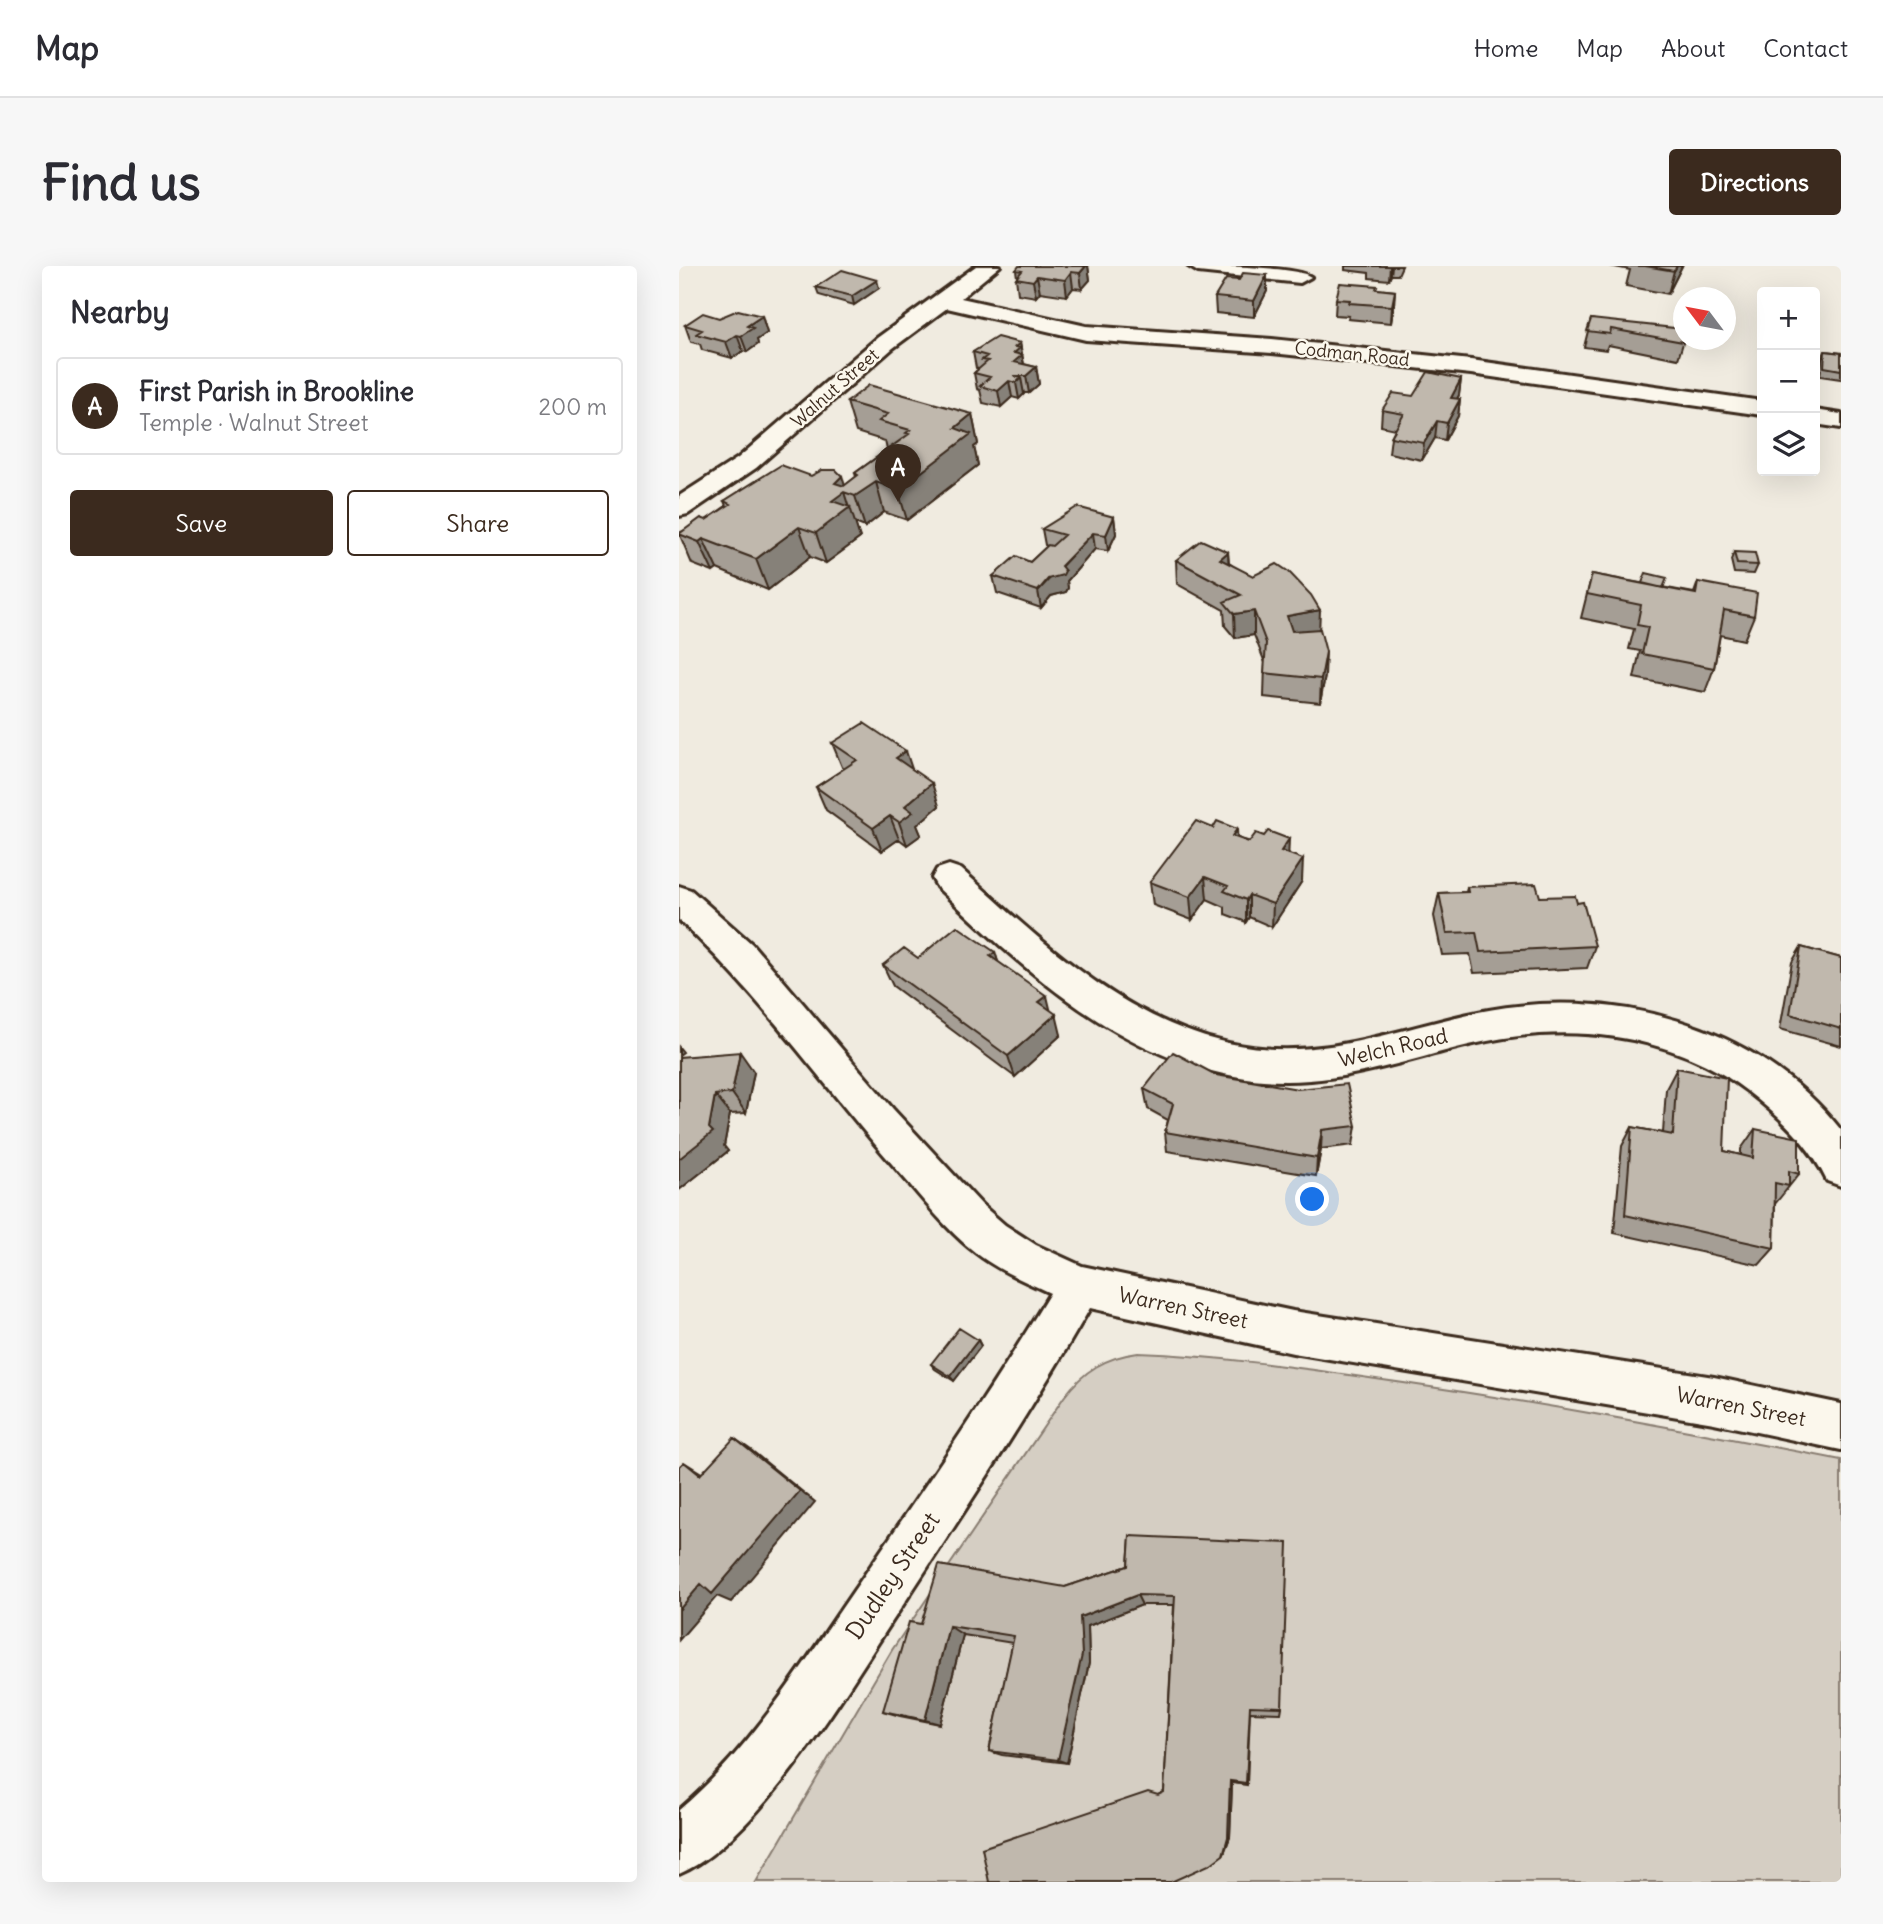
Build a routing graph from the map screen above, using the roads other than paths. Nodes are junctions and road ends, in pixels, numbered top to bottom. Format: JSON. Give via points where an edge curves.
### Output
{"nodes":[{"id":1,"x":990,"y":266,"type":"edge"},
{"id":2,"x":1198,"y":266,"type":"edge"},
{"id":3,"x":1300,"y":277,"type":"dead end"},
{"id":4,"x":942,"y":300,"type":"junction"},
{"id":5,"x":1757,"y":407,"type":"edge"},
{"id":6,"x":1820,"y":418,"type":"edge"},
{"id":7,"x":1841,"y":421,"type":"edge"},
{"id":8,"x":679,"y":509,"type":"edge"},
{"id":9,"x":949,"y":877,"type":"dead end"},
{"id":10,"x":679,"y":899,"type":"edge"},
{"id":11,"x":1841,"y":1168,"type":"edge"},
{"id":12,"x":1079,"y":1285,"type":"junction"},
{"id":13,"x":1841,"y":1427,"type":"edge"},
{"id":14,"x":679,"y":1846,"type":"edge"}],
"edges":[{"from":1,"to":4,"type":"street","name":"Walnut Street"},
{"from":2,"to":3,"type":"street"},
{"from":4,"to":5,"type":"street","name":"Codman Road","via":[[1086,333],[1272,345],[1433,362]]},
{"from":4,"to":8,"type":"street","name":"Walnut Street","via":[[852,370],[747,463]]},
{"from":6,"to":7,"type":"street"},
{"from":9,"to":11,"type":"street","name":"Welch Road","via":[[1039,961],[1090,999],[1176,1044],[1226,1059],[1291,1065],[1390,1052],[1520,1021],[1586,1018],[1655,1028],[1723,1055],[1762,1080],[1817,1132]]},
{"from":10,"to":12,"type":"street","name":"Warren Street","via":[[739,954],[967,1218],[1021,1259]]},
{"from":12,"to":13,"type":"street","name":"Warren Street","via":[[1293,1332],[1714,1400]]},
{"from":12,"to":14,"type":"street","name":"Dudley Street","via":[[1028,1373],[791,1724],[736,1791]]}]}
